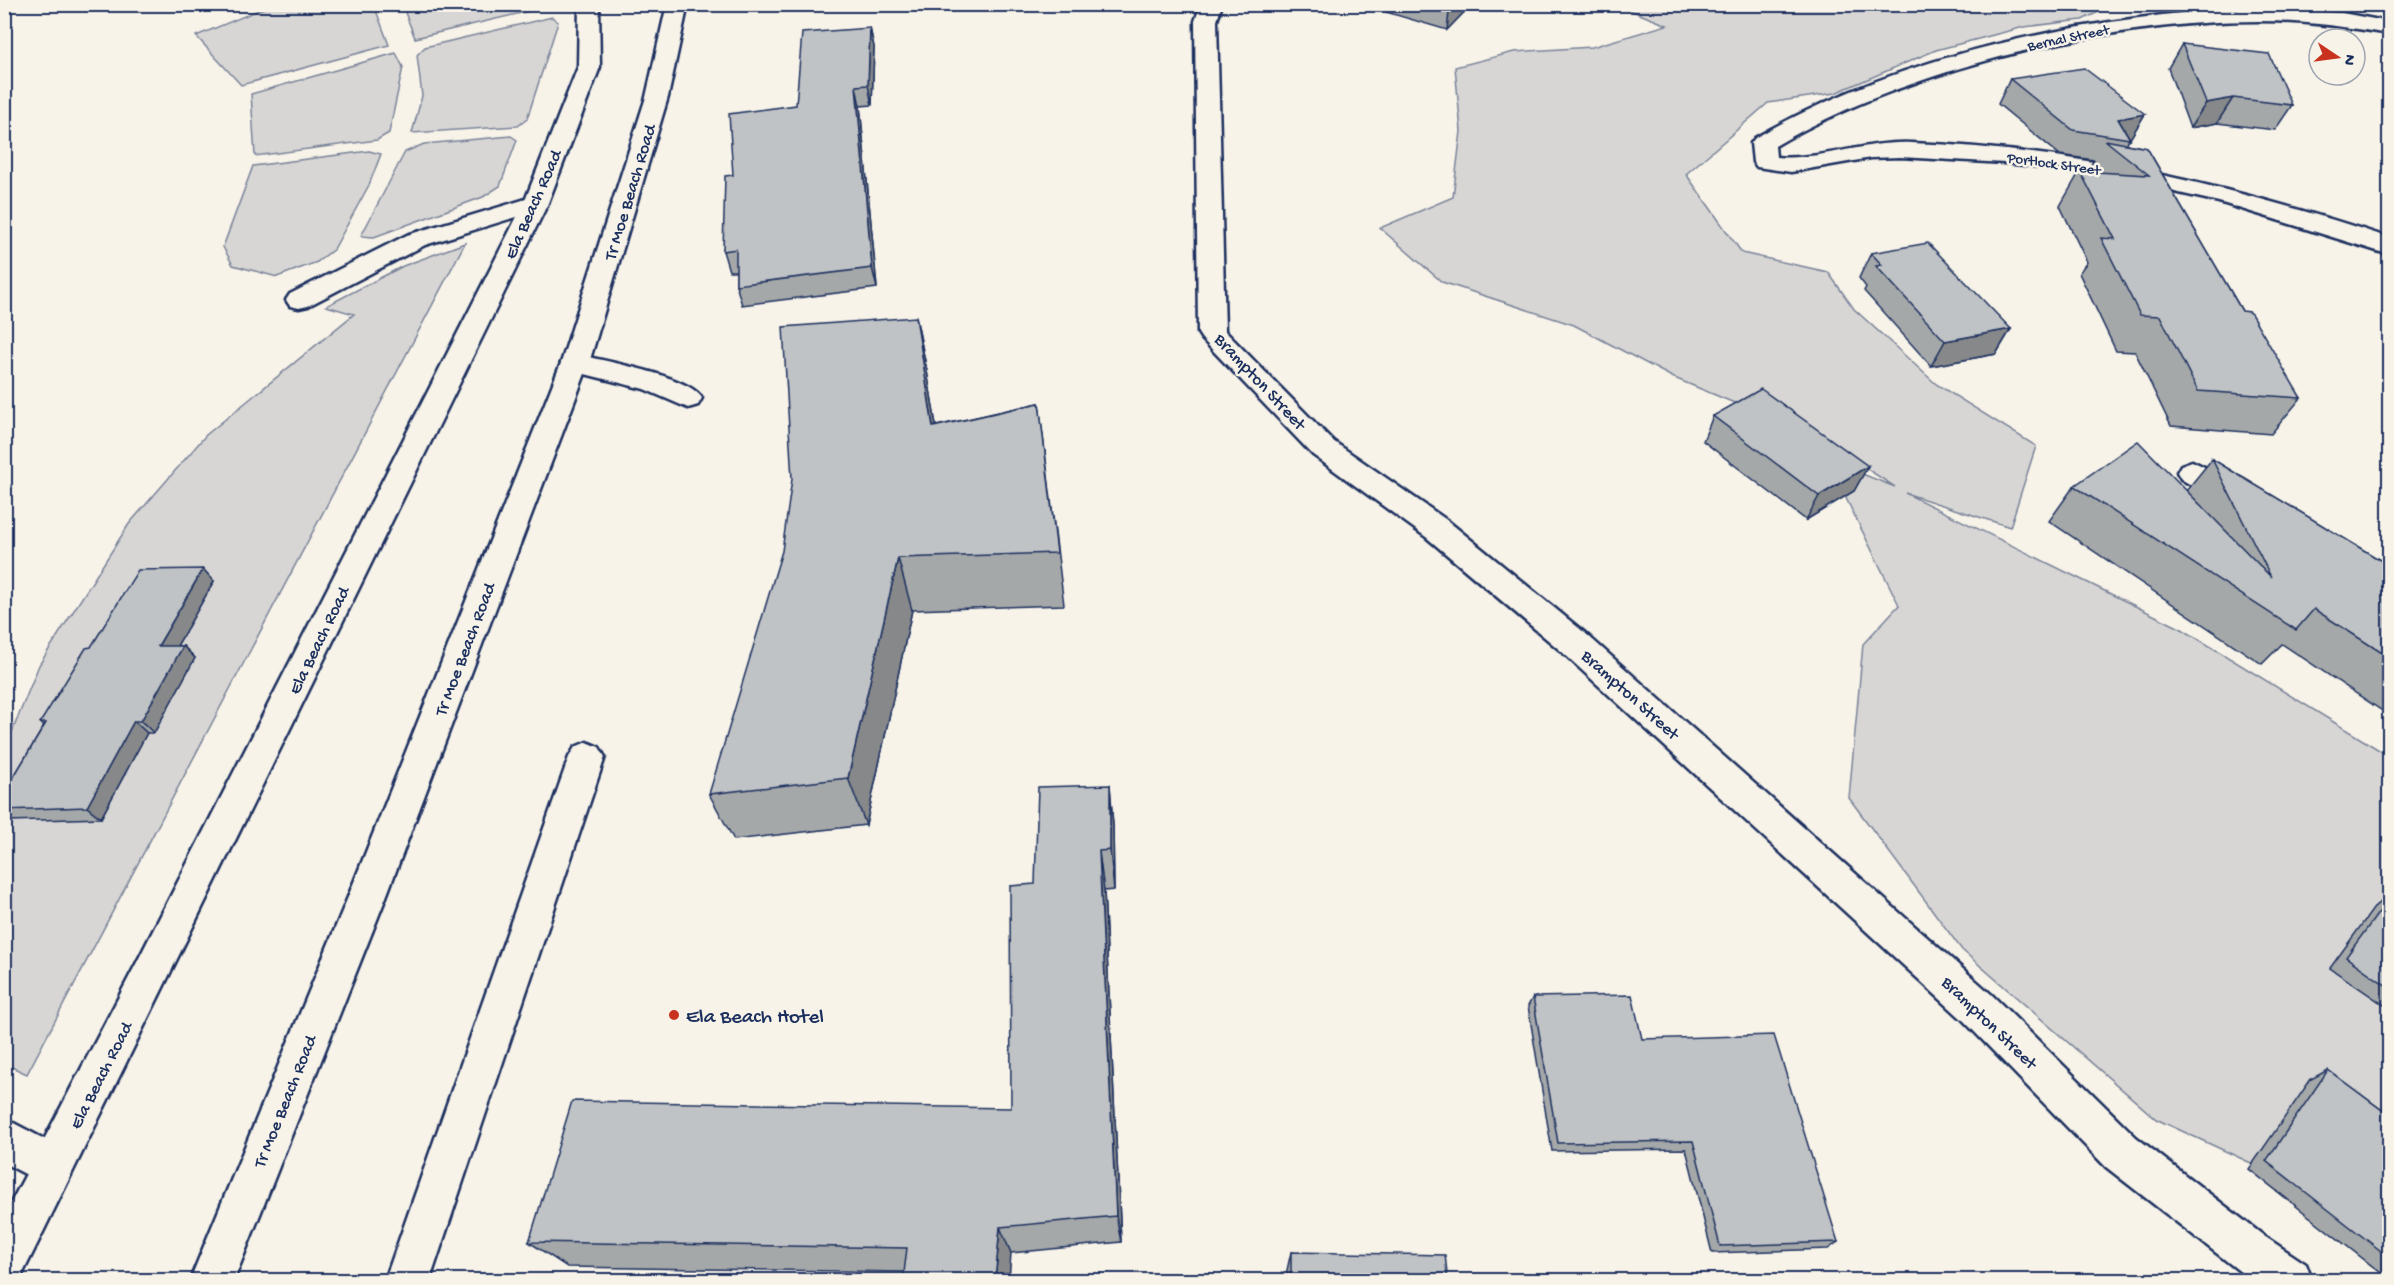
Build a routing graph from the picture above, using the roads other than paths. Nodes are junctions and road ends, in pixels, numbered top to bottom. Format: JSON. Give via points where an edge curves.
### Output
{"nodes":[{"id":1,"x":589,"y":4,"type":"edge"},
{"id":2,"x":678,"y":4,"type":"edge"},
{"id":3,"x":1212,"y":4,"type":"edge"},
{"id":4,"x":2390,"y":28,"type":"edge"},
{"id":5,"x":1763,"y":143,"type":"joint"},
{"id":6,"x":536,"y":203,"type":"junction"},
{"id":7,"x":2390,"y":247,"type":"edge"},
{"id":8,"x":299,"y":300,"type":"dead end"},
{"id":9,"x":575,"y":363,"type":"junction"},
{"id":10,"x":688,"y":398,"type":"dead end"},
{"id":11,"x":2192,"y":472,"type":"dead end"},
{"id":12,"x":2264,"y":510,"type":"edge"},
{"id":13,"x":586,"y":757,"type":"dead end"},
{"id":14,"x":4,"y":1139,"type":"edge"},
{"id":15,"x":52,"y":1166,"type":"junction"},
{"id":16,"x":4,"y":1263,"type":"edge"},
{"id":17,"x":212,"y":1281,"type":"edge"},
{"id":18,"x":407,"y":1281,"type":"edge"},
{"id":19,"x":2290,"y":1281,"type":"edge"}],
"edges":[{"from":1,"to":6,"type":"main road","name":"Ela Beach Road","via":[[589,67]]},
{"from":2,"to":9,"type":"main road","name":"Tr Moe Beach Road","via":[[657,97]]},
{"from":3,"to":19,"type":"main road","name":"Brampton Street","via":[[1206,21],[1212,333],[1323,448],[1437,530],[1574,642],[1977,1007],[2121,1152]]},
{"from":4,"to":5,"type":"main road","name":"Bernal Street","via":[[2261,14],[2157,19],[2092,30],[1936,67],[1799,120]]},
{"from":5,"to":7,"type":"main road","name":"Portlock Street","via":[[1765,162],[1783,167],[1873,150],[2034,158],[2209,192],[2308,218]]},
{"from":6,"to":8,"type":"main road","via":[[416,240]]},
{"from":6,"to":15,"type":"main road","name":"Ela Beach Road"},
{"from":9,"to":10,"type":"main road","via":[[653,382]]},
{"from":9,"to":17,"type":"main road","name":"Tr Moe Beach Road"},
{"from":11,"to":12,"type":"main road"},
{"from":13,"to":18,"type":"main road"},
{"from":14,"to":15,"type":"main road"},
{"from":15,"to":16,"type":"main road","name":"Ela Beach Road"}]}
